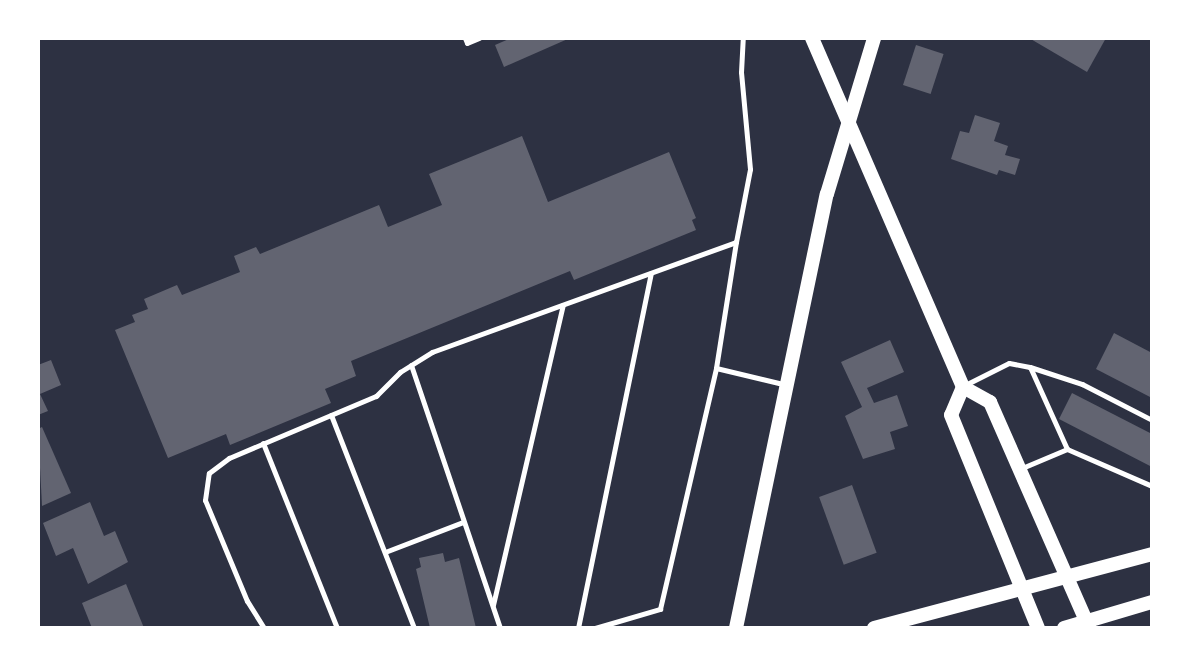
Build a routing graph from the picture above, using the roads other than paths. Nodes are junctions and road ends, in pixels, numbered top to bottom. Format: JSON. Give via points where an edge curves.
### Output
{"nodes":[{"id":1,"x":465,"y":38,"type":"edge"},
{"id":2,"x":478,"y":38,"type":"edge"},
{"id":3,"x":743,"y":38,"type":"edge"},
{"id":4,"x":812,"y":38,"type":"edge"},
{"id":5,"x":874,"y":38,"type":"edge"},
{"id":6,"x":847,"y":120,"type":"junction"},
{"id":7,"x":736,"y":242,"type":"junction"},
{"id":8,"x":651,"y":273,"type":"junction"},
{"id":9,"x":563,"y":305,"type":"junction"},
{"id":10,"x":411,"y":365,"type":"junction"},
{"id":11,"x":1030,"y":367,"type":"junction"},
{"id":12,"x":716,"y":368,"type":"junction"},
{"id":13,"x":787,"y":385,"type":"junction"},
{"id":14,"x":962,"y":387,"type":"junction"},
{"id":15,"x":331,"y":415,"type":"junction"},
{"id":16,"x":1152,"y":420,"type":"edge"},
{"id":17,"x":263,"y":443,"type":"junction"},
{"id":18,"x":1067,"y":449,"type":"junction"},
{"id":19,"x":1020,"y":469,"type":"junction"},
{"id":20,"x":1152,"y":486,"type":"edge"},
{"id":21,"x":463,"y":522,"type":"junction"},
{"id":22,"x":385,"y":552,"type":"junction"},
{"id":23,"x":1152,"y":554,"type":"edge"},
{"id":24,"x":1070,"y":575,"type":"junction"},
{"id":25,"x":1024,"y":586,"type":"junction"},
{"id":26,"x":1152,"y":602,"type":"edge"},
{"id":27,"x":493,"y":605,"type":"junction"},
{"id":28,"x":1088,"y":625,"type":"edge"},
{"id":29,"x":264,"y":628,"type":"edge"},
{"id":30,"x":337,"y":628,"type":"edge"},
{"id":31,"x":414,"y":628,"type":"edge"},
{"id":32,"x":500,"y":628,"type":"edge"},
{"id":33,"x":578,"y":628,"type":"edge"},
{"id":34,"x":595,"y":628,"type":"edge"},
{"id":35,"x":736,"y":628,"type":"edge"},
{"id":36,"x":874,"y":628,"type":"edge"},
{"id":37,"x":1038,"y":628,"type":"edge"},
{"id":38,"x":1064,"y":628,"type":"edge"}],
"edges":[{"from":1,"to":2,"type":"lane","via":[[467,43]]},
{"from":3,"to":7,"type":"lane","via":[[741,72],[750,169]]},
{"from":4,"to":6,"type":"main road"},
{"from":5,"to":6,"type":"main road"},
{"from":6,"to":13,"type":"main road"},
{"from":6,"to":14,"type":"main road"},
{"from":7,"to":8,"type":"lane"},
{"from":7,"to":12,"type":"lane"},
{"from":8,"to":9,"type":"lane"},
{"from":8,"to":33,"type":"lane"},
{"from":9,"to":10,"type":"lane","via":[[432,352]]},
{"from":9,"to":27,"type":"lane"},
{"from":10,"to":15,"type":"lane","via":[[376,396]]},
{"from":10,"to":21,"type":"lane"},
{"from":11,"to":14,"type":"lane","via":[[1009,363]]},
{"from":11,"to":16,"type":"lane","via":[[1082,384]]},
{"from":11,"to":18,"type":"lane"},
{"from":12,"to":13,"type":"lane"},
{"from":12,"to":34,"type":"lane","via":[[660,609]]},
{"from":13,"to":35,"type":"main road"},
{"from":14,"to":19,"type":"main road","via":[[990,402]]},
{"from":14,"to":25,"type":"main road","via":[[951,415]]},
{"from":15,"to":17,"type":"lane"},
{"from":15,"to":22,"type":"lane"},
{"from":17,"to":29,"type":"lane","via":[[209,472],[205,500],[247,601]]},
{"from":17,"to":30,"type":"lane"},
{"from":18,"to":19,"type":"lane"},
{"from":18,"to":20,"type":"lane"},
{"from":19,"to":24,"type":"main road"},
{"from":21,"to":22,"type":"lane"},
{"from":21,"to":27,"type":"lane"},
{"from":22,"to":31,"type":"lane"},
{"from":23,"to":24,"type":"main road"},
{"from":24,"to":25,"type":"main road"},
{"from":24,"to":28,"type":"main road"},
{"from":25,"to":36,"type":"main road"},
{"from":25,"to":37,"type":"main road"},
{"from":26,"to":28,"type":"main road"},
{"from":27,"to":32,"type":"lane"},
{"from":28,"to":38,"type":"main road"}]}
